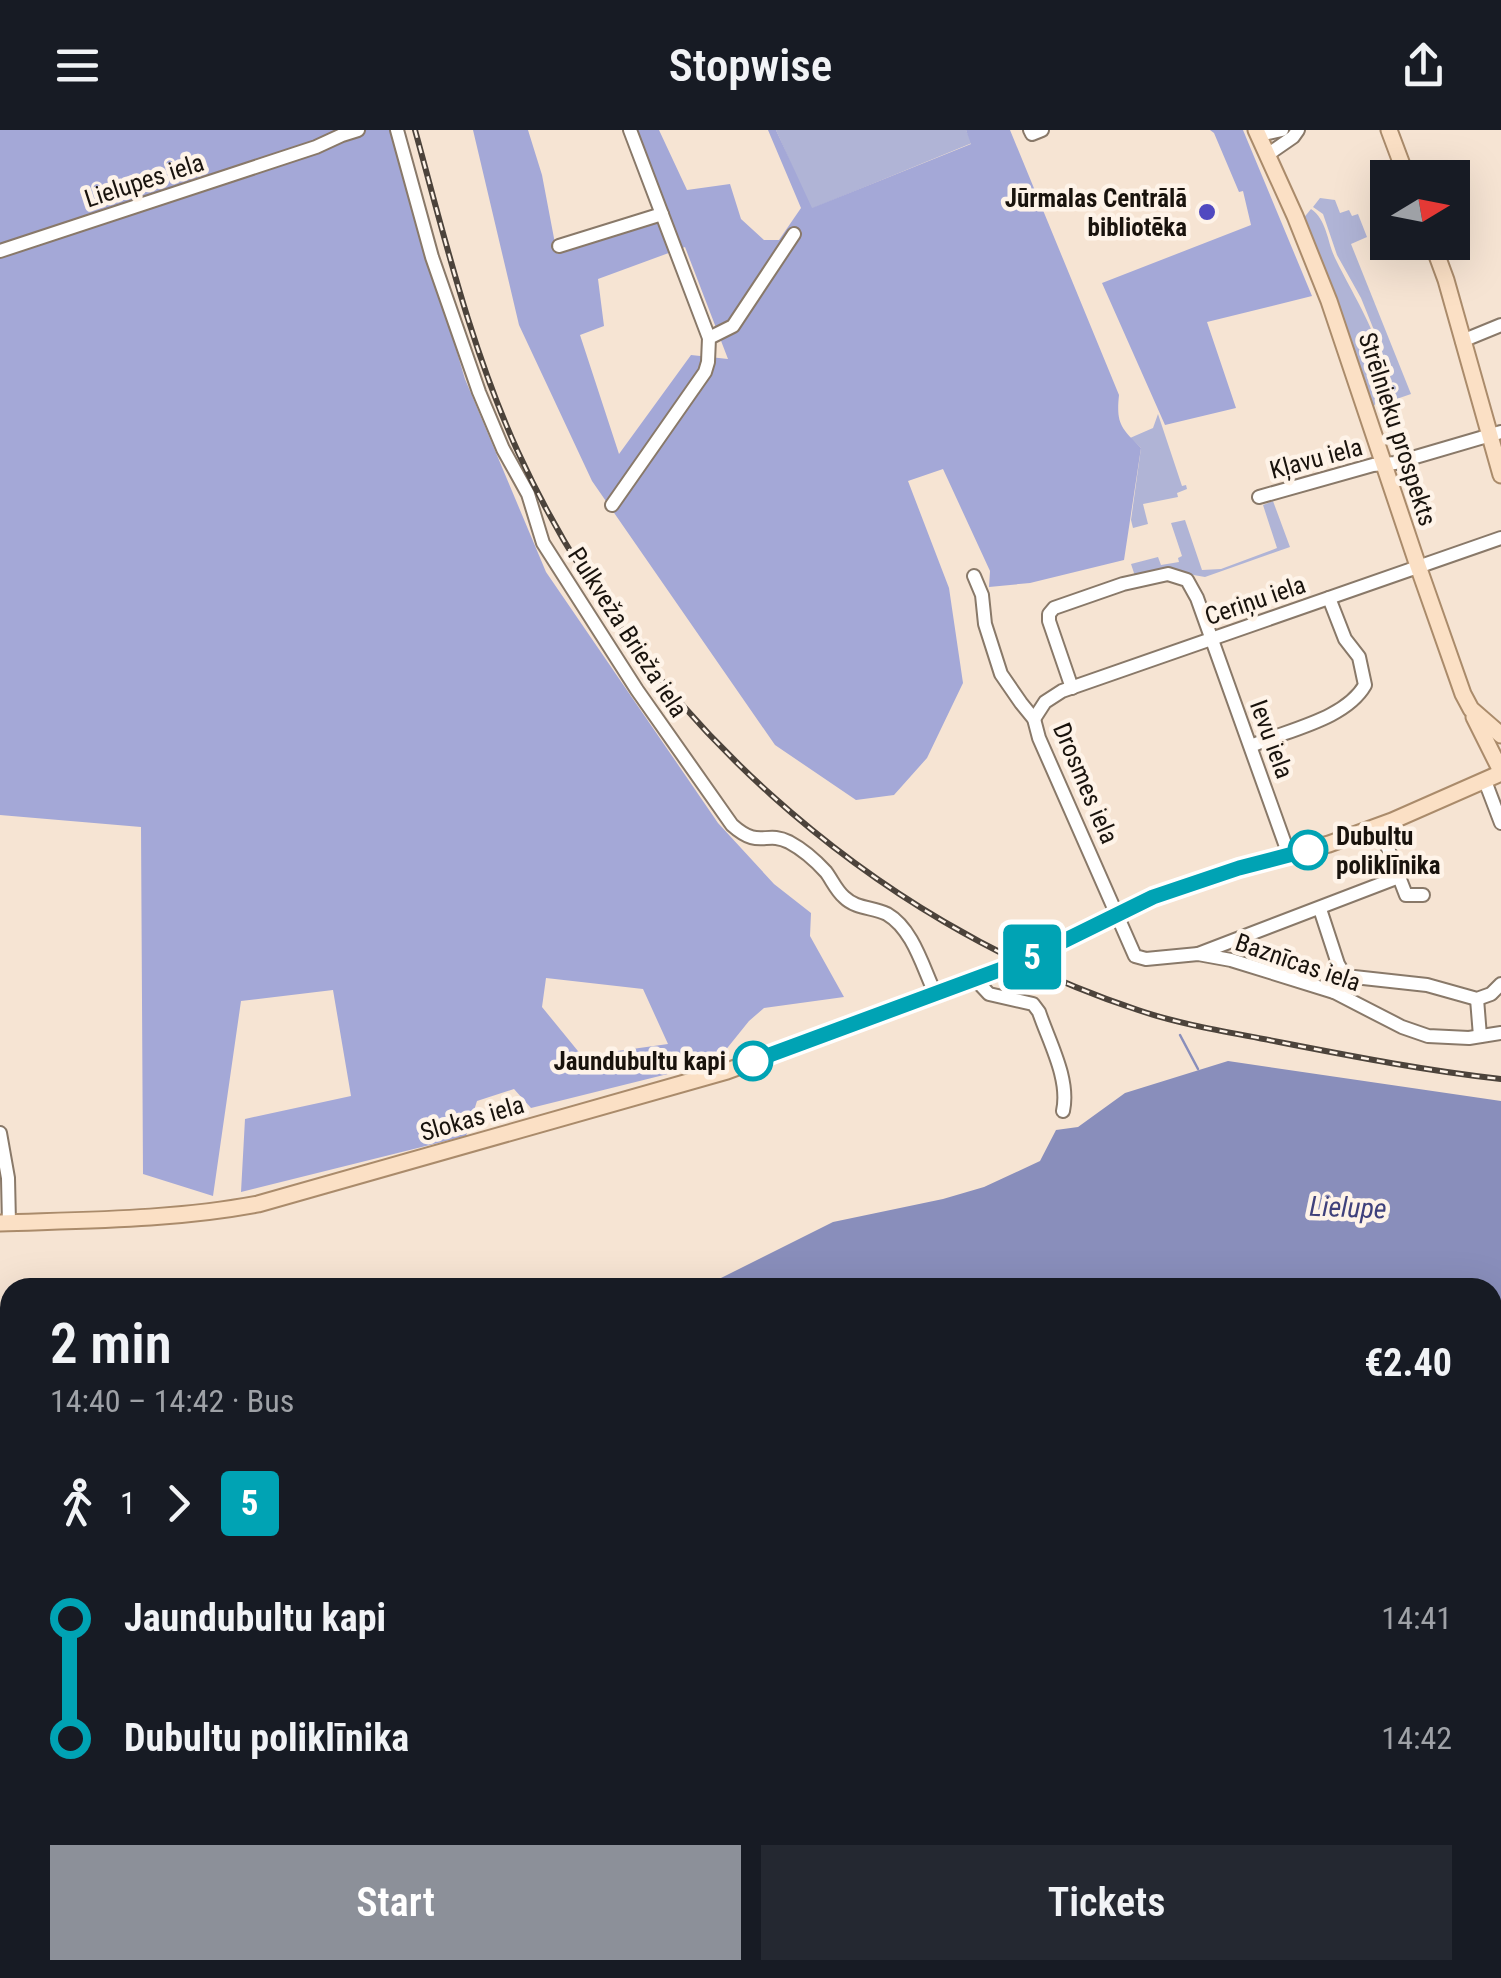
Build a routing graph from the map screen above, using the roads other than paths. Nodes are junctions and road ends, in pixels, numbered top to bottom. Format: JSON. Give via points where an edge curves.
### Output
{"nodes":[{"id":1,"x":358,"y":130,"type":"edge"},
{"id":2,"x":397,"y":130,"type":"edge"},
{"id":3,"x":630,"y":130,"type":"edge"},
{"id":4,"x":1282,"y":130,"type":"edge"},
{"id":5,"x":1298,"y":130,"type":"edge"},
{"id":6,"x":1389,"y":130,"type":"edge"},
{"id":7,"x":342,"y":132,"type":"edge"},
{"id":8,"x":1257,"y":132,"type":"edge"},
{"id":9,"x":1267,"y":155,"type":"junction"},
{"id":10,"x":1400,"y":160,"type":"edge"},
{"id":11,"x":662,"y":214,"type":"junction"},
{"id":12,"x":794,"y":234,"type":"dead end"},
{"id":13,"x":558,"y":246,"type":"dead end"},
{"id":14,"x":0,"y":250,"type":"edge"},
{"id":15,"x":1439,"y":260,"type":"edge"},
{"id":16,"x":1501,"y":325,"type":"edge"},
{"id":17,"x":710,"y":338,"type":"junction"},
{"id":18,"x":1462,"y":340,"type":"junction"},
{"id":19,"x":1495,"y":434,"type":"edge"},
{"id":20,"x":1384,"y":464,"type":"junction"},
{"id":21,"x":1501,"y":474,"type":"edge"},
{"id":22,"x":1259,"y":497,"type":"dead end"},
{"id":23,"x":612,"y":505,"type":"dead end"},
{"id":24,"x":1501,"y":538,"type":"edge"},
{"id":25,"x":1418,"y":566,"type":"junction"},
{"id":26,"x":974,"y":576,"type":"dead end"},
{"id":27,"x":1329,"y":598,"type":"junction"},
{"id":28,"x":1212,"y":638,"type":"junction"},
{"id":29,"x":1072,"y":688,"type":"junction"},
{"id":30,"x":1471,"y":709,"type":"junction"},
{"id":31,"x":1034,"y":718,"type":"junction"},
{"id":32,"x":1501,"y":735,"type":"edge"},
{"id":33,"x":1251,"y":746,"type":"junction"},
{"id":34,"x":1501,"y":772,"type":"edge"},
{"id":35,"x":1485,"y":781,"type":"junction"},
{"id":36,"x":1501,"y":823,"type":"edge"},
{"id":37,"x":1379,"y":825,"type":"junction"},
{"id":38,"x":1289,"y":855,"type":"junction"},
{"id":39,"x":1399,"y":877,"type":"junction"},
{"id":40,"x":1423,"y":895,"type":"dead end"},
{"id":41,"x":1320,"y":909,"type":"junction"},
{"id":42,"x":1117,"y":914,"type":"junction"},
{"id":43,"x":1198,"y":954,"type":"junction"},
{"id":44,"x":1135,"y":956,"type":"joint"},
{"id":45,"x":1345,"y":976,"type":"junction"},
{"id":46,"x":975,"y":979,"type":"junction"},
{"id":47,"x":1501,"y":984,"type":"edge"},
{"id":48,"x":1334,"y":992,"type":"junction"},
{"id":49,"x":936,"y":993,"type":"junction"},
{"id":50,"x":1477,"y":999,"type":"junction"},
{"id":51,"x":1501,"y":1033,"type":"edge"},
{"id":52,"x":1480,"y":1036,"type":"junction"},
{"id":53,"x":1063,"y":1111,"type":"dead end"},
{"id":54,"x":0,"y":1133,"type":"edge"},
{"id":55,"x":5,"y":1223,"type":"edge"}],
"edges":[{"from":1,"to":7,"type":"street","name":"Lielupes iela"},
{"from":2,"to":49,"type":"street","name":"Pulkveža Brieža iela","via":[[479,392],[557,567],[732,825],[753,839],[791,843],[854,905],[889,915],[911,941]]},
{"from":3,"to":11,"type":"street"},
{"from":4,"to":8,"type":"street"},
{"from":5,"to":9,"type":"street"},
{"from":6,"to":10,"type":"main road"},
{"from":7,"to":14,"type":"street","name":"Lielupes iela","via":[[316,147]]},
{"from":8,"to":9,"type":"main road","name":"Strēlnieku prospekts"},
{"from":9,"to":20,"type":"main road","name":"Strēlnieku prospekts","via":[[1329,301]]},
{"from":11,"to":13,"type":"street"},
{"from":11,"to":17,"type":"street"},
{"from":12,"to":17,"type":"street","via":[[733,326]]},
{"from":15,"to":18,"type":"main road"},
{"from":16,"to":18,"type":"street"},
{"from":17,"to":23,"type":"street","via":[[705,372]]},
{"from":18,"to":19,"type":"main road"},
{"from":19,"to":20,"type":"street","name":"Kļavu iela"},
{"from":19,"to":21,"type":"main road"},
{"from":20,"to":22,"type":"street","name":"Kļavu iela"},
{"from":20,"to":25,"type":"main road","name":"Strēlnieku prospekts"},
{"from":24,"to":25,"type":"street","name":"Ceriņu iela"},
{"from":25,"to":27,"type":"street","name":"Ceriņu iela"},
{"from":25,"to":30,"type":"main road","name":"Strēlnieku prospekts"},
{"from":26,"to":31,"type":"street","name":"Drosmes iela","via":[[1002,674]]},
{"from":27,"to":28,"type":"street","name":"Ceriņu iela"},
{"from":27,"to":33,"type":"street","via":[[1359,657],[1365,685],[1338,712]]},
{"from":28,"to":29,"type":"street","name":"Ceriņu iela"},
{"from":28,"to":29,"type":"street","name":"Ievu iela","via":[[1187,580],[1168,574],[1054,608],[1049,621]]},
{"from":28,"to":33,"type":"street","name":"Ievu iela"},
{"from":29,"to":31,"type":"street","name":"Ceriņu iela","via":[[1050,698]]},
{"from":30,"to":32,"type":"main road","name":"Strēlnieku prospekts"},
{"from":30,"to":34,"type":"main road"},
{"from":31,"to":42,"type":"street","name":"Drosmes iela"},
{"from":33,"to":38,"type":"street","name":"Ievu iela"},
{"from":34,"to":35,"type":"main road","name":"Slokas iela"},
{"from":35,"to":36,"type":"street"},
{"from":35,"to":37,"type":"main road","name":"Slokas iela"},
{"from":37,"to":38,"type":"main road","name":"Slokas iela"},
{"from":37,"to":39,"type":"street"},
{"from":38,"to":42,"type":"main road","name":"Slokas iela","via":[[1180,887]]},
{"from":39,"to":40,"type":"street","via":[[1406,894]]},
{"from":39,"to":41,"type":"street"},
{"from":41,"to":43,"type":"street"},
{"from":41,"to":45,"type":"street"},
{"from":42,"to":44,"type":"street","name":"Drosmes iela"},
{"from":42,"to":46,"type":"main road","name":"Slokas iela"},
{"from":43,"to":44,"type":"street","name":"Baznīcas iela"},
{"from":43,"to":48,"type":"street","name":"Baznīcas iela"},
{"from":45,"to":48,"type":"street"},
{"from":45,"to":50,"type":"street","via":[[1427,985]]},
{"from":46,"to":49,"type":"main road","name":"Slokas iela"},
{"from":46,"to":53,"type":"street","via":[[989,994],[1033,1004],[1063,1079]]},
{"from":47,"to":50,"type":"street"},
{"from":48,"to":52,"type":"street","name":"Baznīcas iela","via":[[1417,1033]]},
{"from":49,"to":55,"type":"main road","name":"Slokas iela","via":[[709,1077],[258,1204],[180,1215]]},
{"from":50,"to":52,"type":"street"},
{"from":51,"to":52,"type":"street","name":"Baznīcas iela"},
{"from":54,"to":55,"type":"street","via":[[8,1178]]}]}
